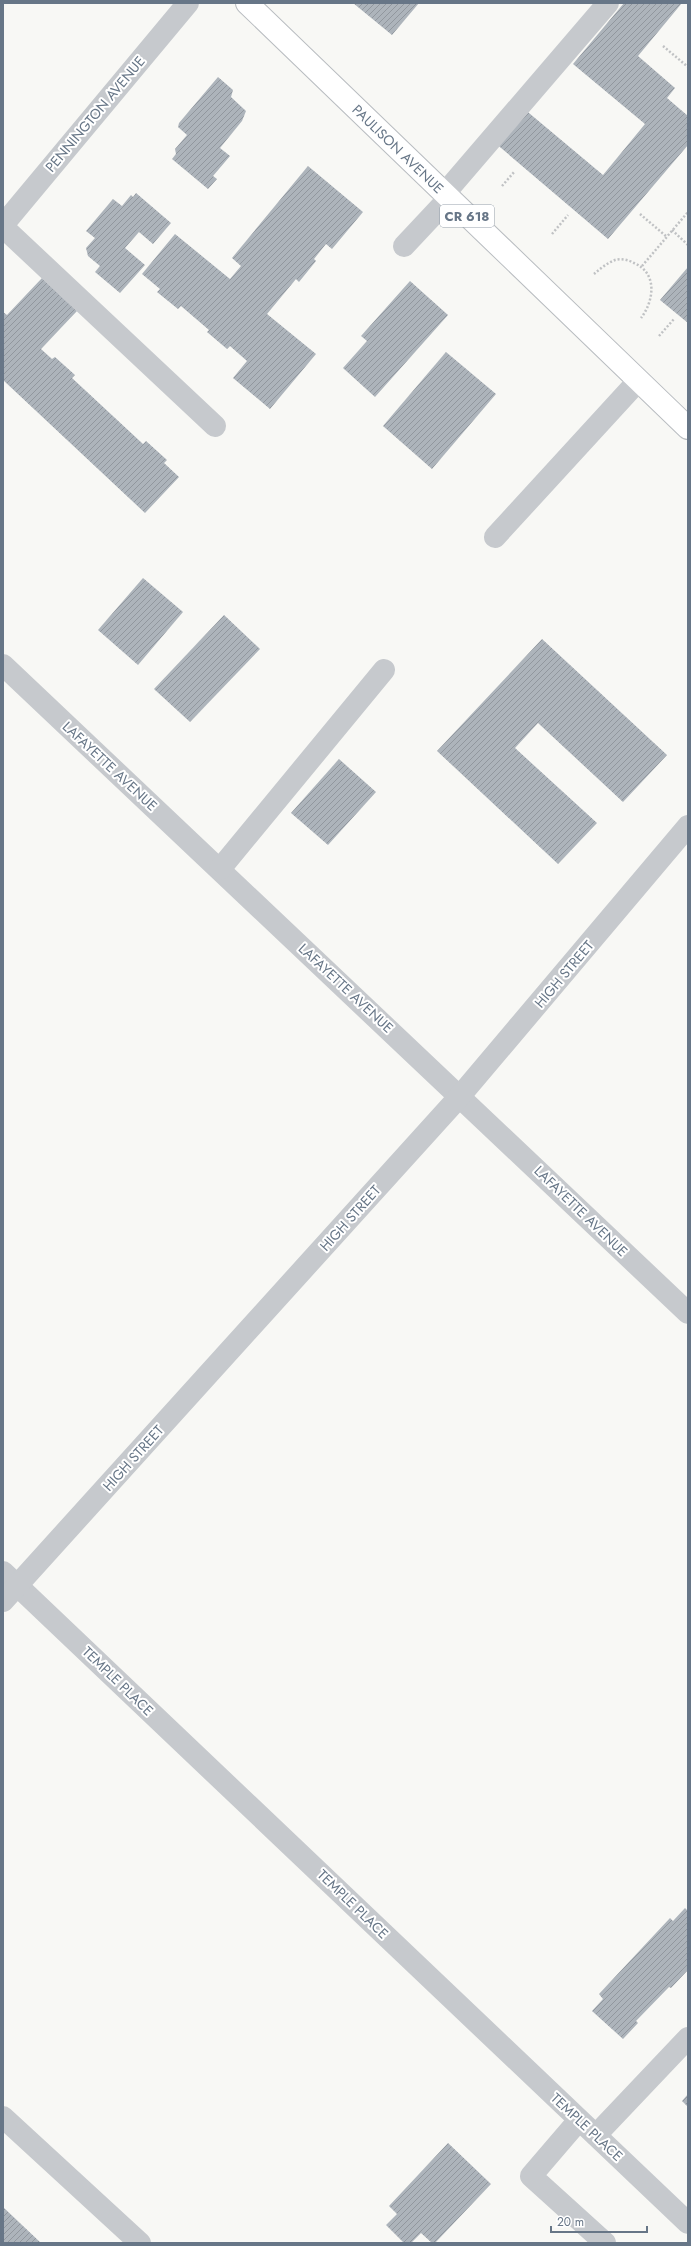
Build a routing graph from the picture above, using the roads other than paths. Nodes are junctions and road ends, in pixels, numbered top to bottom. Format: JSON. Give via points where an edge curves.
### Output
{"nodes":[{"id":1,"x":188,"y":3,"type":"edge"},
{"id":2,"x":247,"y":3,"type":"edge"},
{"id":3,"x":608,"y":3,"type":"edge"},
{"id":4,"x":447,"y":196,"type":"junction"},
{"id":5,"x":3,"y":226,"type":"edge"},
{"id":6,"x":404,"y":246,"type":"dead end"},
{"id":7,"x":638,"y":381,"type":"junction"},
{"id":8,"x":215,"y":426,"type":"dead end"},
{"id":9,"x":688,"y":428,"type":"edge"},
{"id":10,"x":495,"y":537,"type":"dead end"},
{"id":11,"x":3,"y":665,"type":"edge"},
{"id":12,"x":384,"y":670,"type":"dead end"},
{"id":13,"x":688,"y":826,"type":"edge"},
{"id":14,"x":220,"y":869,"type":"junction"},
{"id":15,"x":460,"y":1096,"type":"junction"},
{"id":16,"x":688,"y":1313,"type":"edge"},
{"id":17,"x":8,"y":1586,"type":"edge"},
{"id":18,"x":688,"y":2038,"type":"edge"},
{"id":19,"x":3,"y":2117,"type":"edge"},
{"id":20,"x":579,"y":2120,"type":"junction"},
{"id":21,"x":596,"y":2135,"type":"junction"},
{"id":22,"x":688,"y":2223,"type":"edge"},
{"id":23,"x":140,"y":2243,"type":"edge"},
{"id":24,"x":605,"y":2243,"type":"edge"}],
"edges":[{"from":1,"to":5,"type":"street","name":"PENNINGTON AVENUE"},
{"from":2,"to":4,"type":"main road","name":"PAULISON AVENUE","number":"CR 618"},
{"from":3,"to":4,"type":"street"},
{"from":4,"to":6,"type":"street"},
{"from":4,"to":7,"type":"main road","name":"PAULISON AVENUE","number":"CR 618"},
{"from":5,"to":8,"type":"street"},
{"from":7,"to":9,"type":"main road","name":"PAULISON AVENUE","number":"CR 618"},
{"from":7,"to":10,"type":"street"},
{"from":11,"to":14,"type":"street","name":"LAFAYETTE AVENUE"},
{"from":12,"to":14,"type":"street"},
{"from":13,"to":15,"type":"street","name":"HIGH STREET"},
{"from":14,"to":15,"type":"street","name":"LAFAYETTE AVENUE"},
{"from":15,"to":16,"type":"street","name":"LAFAYETTE AVENUE"},
{"from":15,"to":17,"type":"street","name":"HIGH STREET"},
{"from":17,"to":20,"type":"street","name":"TEMPLE PLACE"},
{"from":18,"to":21,"type":"street"},
{"from":19,"to":23,"type":"street"},
{"from":20,"to":21,"type":"street","name":"TEMPLE PLACE"},
{"from":20,"to":24,"type":"street","via":[[531,2176]]},
{"from":21,"to":22,"type":"street","name":"TEMPLE PLACE"}]}
